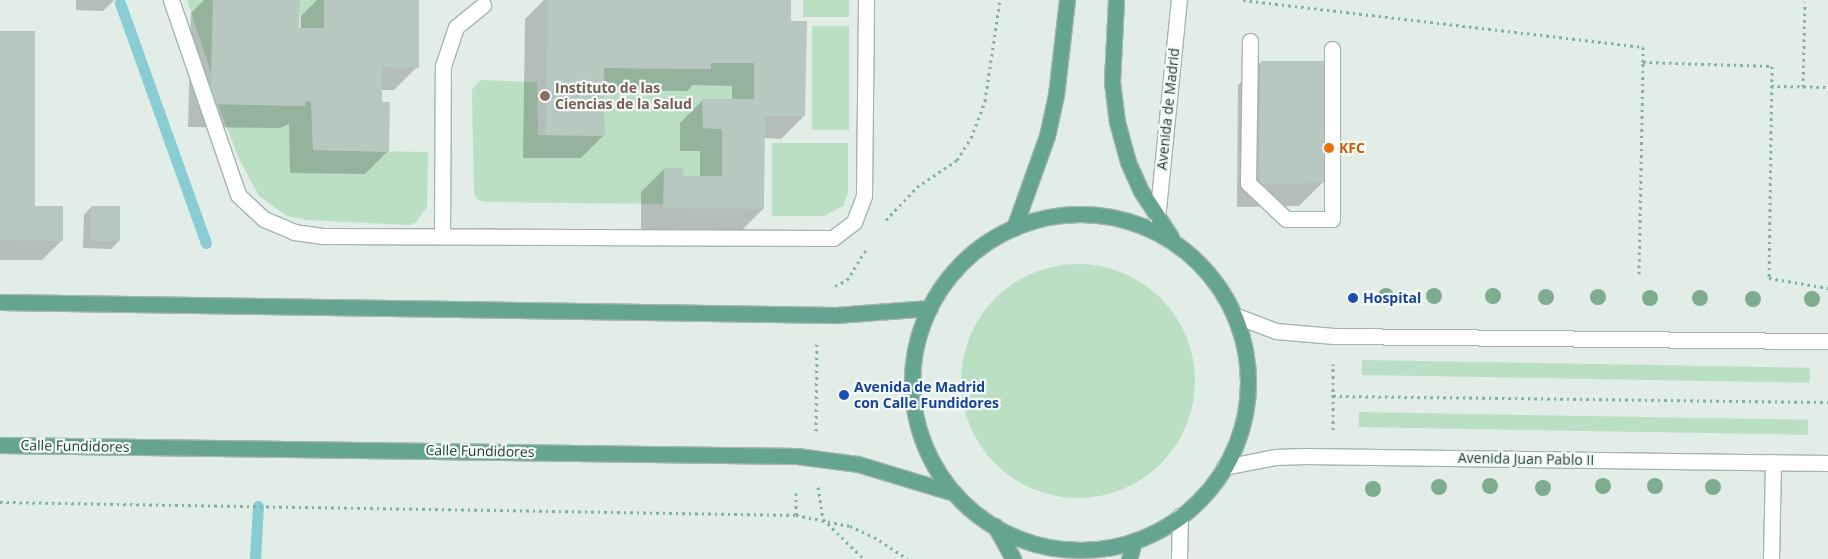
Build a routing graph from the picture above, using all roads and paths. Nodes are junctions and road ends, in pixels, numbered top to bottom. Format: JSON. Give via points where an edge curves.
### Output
{"nodes":[{"id":1,"x":171,"y":0,"type":"edge"},
{"id":2,"x":866,"y":0,"type":"edge"},
{"id":3,"x":1000,"y":0,"type":"edge"},
{"id":4,"x":1067,"y":0,"type":"edge"},
{"id":5,"x":1116,"y":0,"type":"edge"},
{"id":6,"x":1179,"y":0,"type":"edge"},
{"id":7,"x":1243,"y":0,"type":"edge"},
{"id":8,"x":1804,"y":2,"type":"dead end"},
{"id":9,"x":483,"y":5,"type":"dead end"},
{"id":10,"x":1250,"y":41,"type":"dead end"},
{"id":11,"x":1332,"y":49,"type":"dead end"},
{"id":12,"x":1643,"y":62,"type":"junction"},
{"id":13,"x":1772,"y":86,"type":"junction"},
{"id":14,"x":1803,"y":87,"type":"junction"},
{"id":15,"x":1828,"y":87,"type":"edge"},
{"id":16,"x":1157,"y":219,"type":"junction"},
{"id":17,"x":883,"y":224,"type":"dead end"},
{"id":18,"x":1014,"y":228,"type":"junction"},
{"id":19,"x":442,"y":236,"type":"junction"},
{"id":20,"x":1176,"y":244,"type":"junction"},
{"id":21,"x":869,"y":245,"type":"dead end"},
{"id":22,"x":1639,"y":274,"type":"dead end"},
{"id":23,"x":847,"y":280,"type":"dead end"},
{"id":24,"x":1828,"y":288,"type":"edge"},
{"id":25,"x":0,"y":302,"type":"edge"},
{"id":26,"x":930,"y":308,"type":"junction"},
{"id":27,"x":1234,"y":315,"type":"junction"},
{"id":28,"x":1334,"y":336,"type":"junction"},
{"id":29,"x":1828,"y":341,"type":"edge"},
{"id":30,"x":817,"y":344,"type":"dead end"},
{"id":31,"x":1333,"y":396,"type":"junction"},
{"id":32,"x":1828,"y":402,"type":"edge"},
{"id":33,"x":816,"y":436,"type":"dead end"},
{"id":34,"x":0,"y":445,"type":"edge"},
{"id":35,"x":1332,"y":456,"type":"junction"},
{"id":36,"x":1774,"y":462,"type":"junction"},
{"id":37,"x":1828,"y":463,"type":"edge"},
{"id":38,"x":1224,"y":468,"type":"junction"},
{"id":39,"x":818,"y":479,"type":"dead end"},
{"id":40,"x":796,"y":493,"type":"dead end"},
{"id":41,"x":954,"y":493,"type":"junction"},
{"id":42,"x":0,"y":502,"type":"edge"},
{"id":43,"x":796,"y":514,"type":"junction"},
{"id":44,"x":1180,"y":516,"type":"junction"},
{"id":45,"x":823,"y":519,"type":"junction"},
{"id":46,"x":994,"y":526,"type":"junction"},
{"id":47,"x":1134,"y":541,"type":"junction"},
{"id":48,"x":864,"y":559,"type":"edge"},
{"id":49,"x":908,"y":559,"type":"edge"},
{"id":50,"x":1012,"y":559,"type":"edge"},
{"id":51,"x":1129,"y":559,"type":"edge"},
{"id":52,"x":1179,"y":559,"type":"edge"},
{"id":53,"x":1772,"y":559,"type":"edge"}],
"edges":[{"from":1,"to":19,"type":"street","via":[[238,195],[249,208],[294,232],[324,236]]},
{"from":2,"to":19,"type":"street","via":[[864,196],[854,222],[832,238]]},
{"from":3,"to":17,"type":"path","via":[[985,101],[971,138],[957,160],[917,187]]},
{"from":4,"to":18,"type":"main road","via":[[1061,63],[1047,136]]},
{"from":5,"to":16,"type":"main road","name":"Avenida de Madrid","via":[[1112,82],[1117,122],[1128,162]]},
{"from":6,"to":16,"type":"street","name":"Avenida de Madrid"},
{"from":7,"to":12,"type":"path","via":[[1643,48]]},
{"from":8,"to":14,"type":"path"},
{"from":9,"to":19,"type":"street","via":[[456,28],[443,66]]},
{"from":10,"to":11,"type":"street","via":[[1248,183],[1286,219],[1332,219]]},
{"from":12,"to":13,"type":"path","via":[[1772,66]]},
{"from":12,"to":22,"type":"path"},
{"from":13,"to":14,"type":"path"},
{"from":13,"to":24,"type":"path","via":[[1769,278]]},
{"from":14,"to":15,"type":"path"},
{"from":16,"to":20,"type":"main road","name":"Avenida de Madrid"},
{"from":18,"to":20,"type":"main road","name":"Avenida de Madrid","via":[[1065,215],[1104,216],[1142,226]]},
{"from":18,"to":26,"type":"main road","name":"Avenida de Madrid","via":[[985,244],[960,265]]},
{"from":20,"to":27,"type":"main road","name":"Avenida de Madrid","via":[[1210,276]]},
{"from":21,"to":23,"type":"path"},
{"from":25,"to":26,"type":"main road","via":[[836,315]]},
{"from":26,"to":41,"type":"main road","name":"Avenida de Madrid","via":[[914,358],[913,398],[926,448]]},
{"from":27,"to":28,"type":"street","via":[[1276,331]]},
{"from":27,"to":38,"type":"main road","name":"Avenida de Madrid","via":[[1245,353],[1247,392],[1240,432]]},
{"from":28,"to":29,"type":"street"},
{"from":28,"to":31,"type":"path"},
{"from":30,"to":33,"type":"path"},
{"from":31,"to":32,"type":"path"},
{"from":31,"to":35,"type":"path"},
{"from":34,"to":41,"type":"main road","name":"Calle Fundidores","via":[[797,456],[858,464]]},
{"from":35,"to":36,"type":"street","name":"Avenida Juan Pablo II"},
{"from":35,"to":38,"type":"street","name":"Avenida Juan Pablo II","via":[[1276,457]]},
{"from":36,"to":37,"type":"street","name":"Avenida Juan Pablo II"},
{"from":36,"to":53,"type":"street"},
{"from":38,"to":44,"type":"main road","name":"Avenida de Madrid","via":[[1200,499]]},
{"from":39,"to":45,"type":"path"},
{"from":40,"to":43,"type":"path"},
{"from":41,"to":46,"type":"main road","name":"Avenida de Madrid"},
{"from":42,"to":43,"type":"path"},
{"from":43,"to":45,"type":"path"},
{"from":44,"to":47,"type":"main road","name":"Avenida de Madrid"},
{"from":44,"to":52,"type":"street"},
{"from":45,"to":48,"type":"path"},
{"from":45,"to":49,"type":"path","via":[[874,537]]},
{"from":46,"to":47,"type":"main road","name":"Avenida de Madrid","via":[[1030,542],[1056,548],[1095,549]]},
{"from":46,"to":50,"type":"main road","name":"Avenida de Madrid"},
{"from":47,"to":51,"type":"main road"}]}
